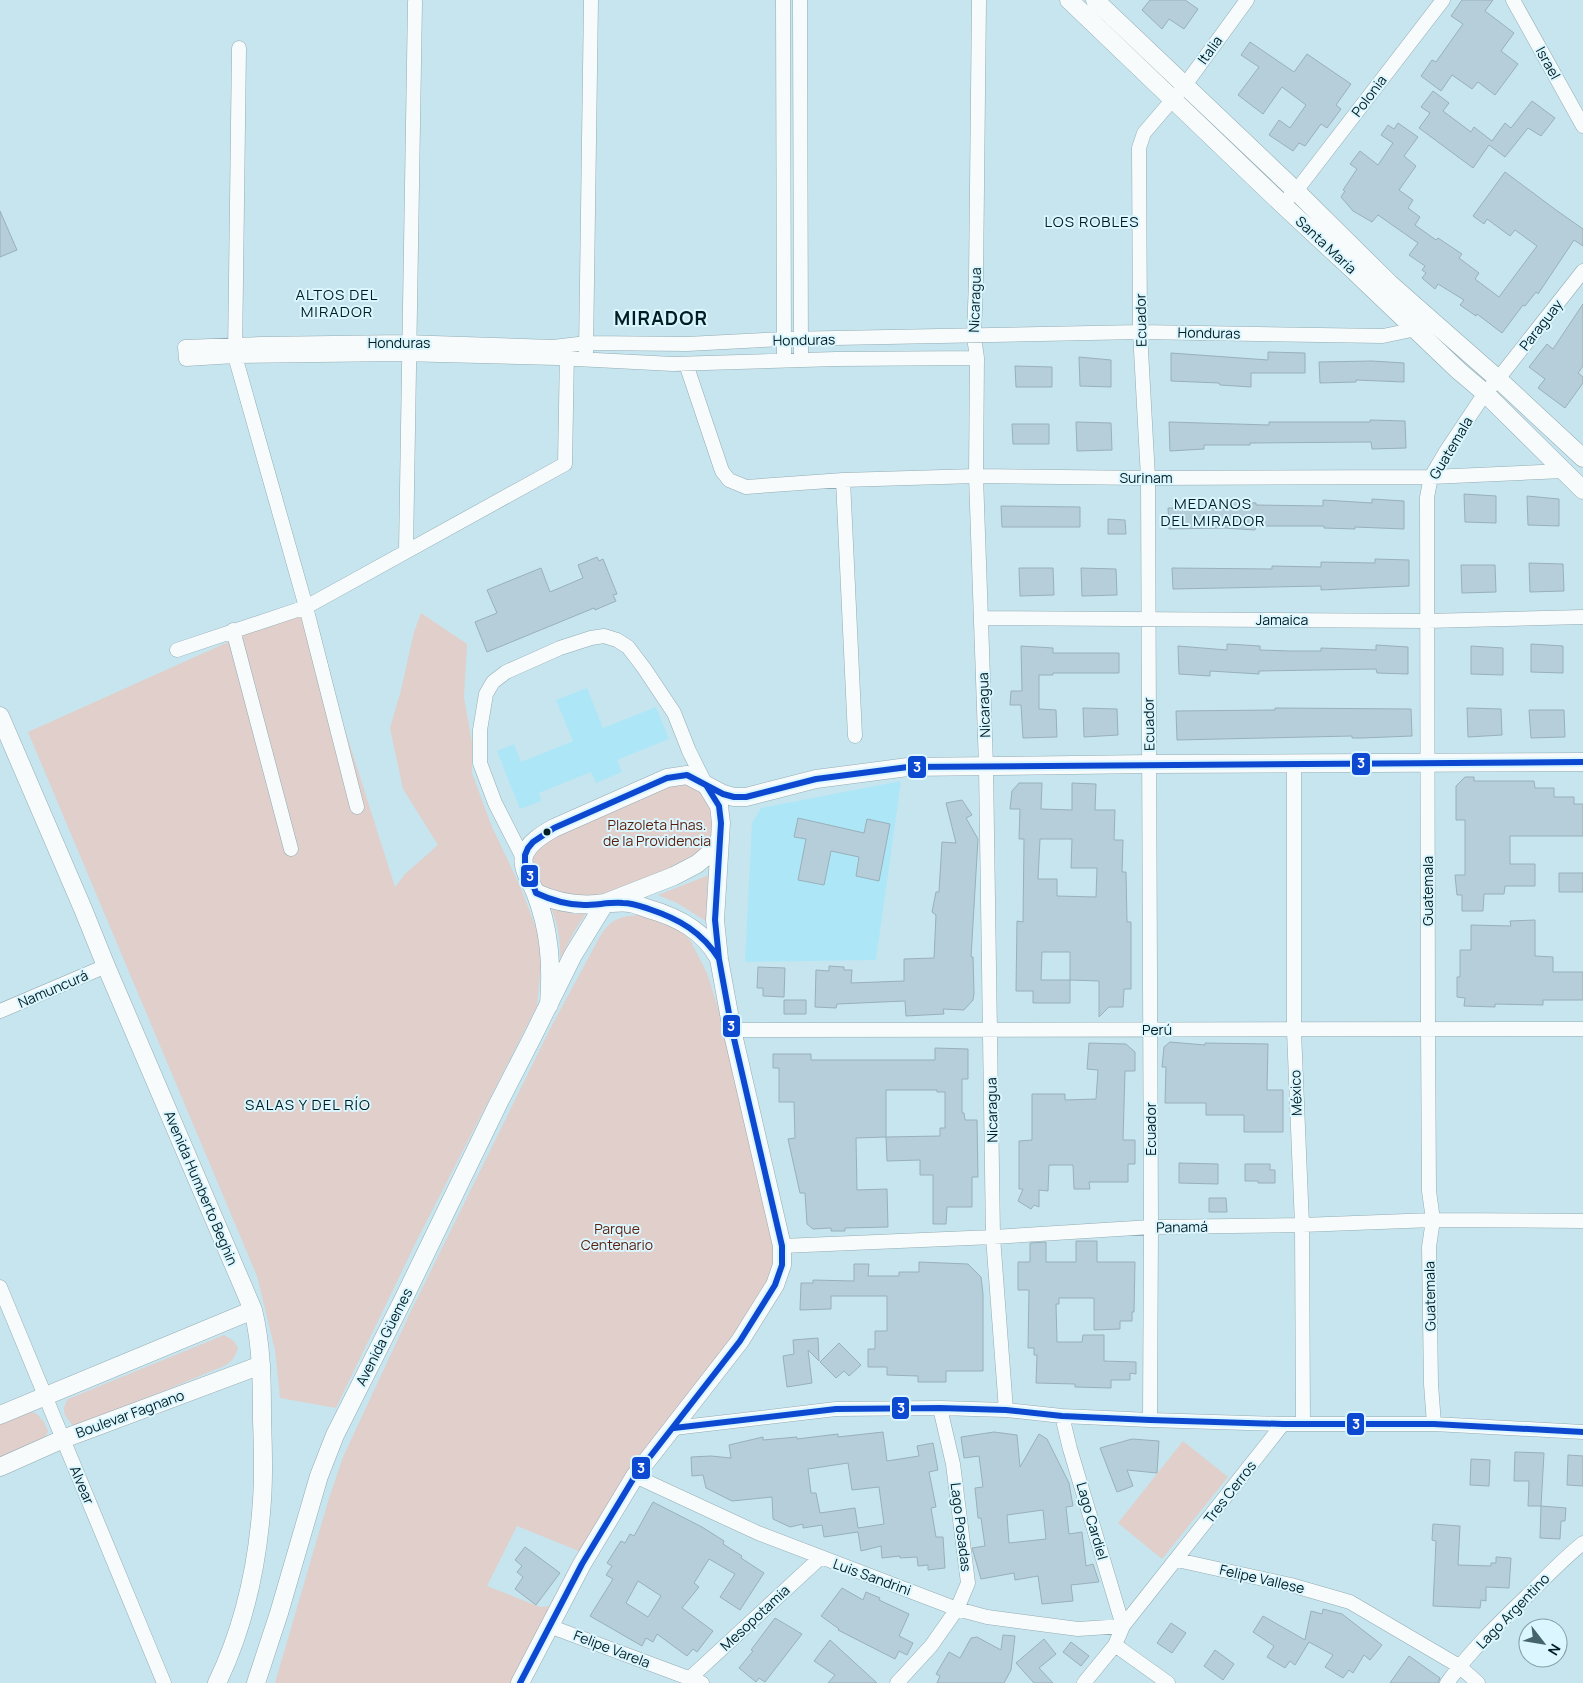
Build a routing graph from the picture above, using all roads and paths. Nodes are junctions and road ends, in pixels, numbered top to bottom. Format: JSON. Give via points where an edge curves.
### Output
{"nodes":[{"id":1,"x":591,"y":0,"type":"edge"},
{"id":2,"x":784,"y":0,"type":"edge"},
{"id":3,"x":800,"y":0,"type":"edge"},
{"id":4,"x":979,"y":0,"type":"edge"},
{"id":5,"x":1069,"y":0,"type":"edge"},
{"id":6,"x":1095,"y":0,"type":"edge"},
{"id":7,"x":1247,"y":0,"type":"edge"},
{"id":8,"x":1443,"y":0,"type":"edge"},
{"id":9,"x":1513,"y":0,"type":"edge"},
{"id":10,"x":415,"y":2,"type":"dead end"},
{"id":11,"x":239,"y":48,"type":"dead end"},
{"id":12,"x":1185,"y":85,"type":"junction"},
{"id":13,"x":1172,"y":100,"type":"junction"},
{"id":14,"x":1583,"y":126,"type":"edge"},
{"id":15,"x":1296,"y":192,"type":"junction"},
{"id":16,"x":1282,"y":204,"type":"junction"},
{"id":17,"x":1583,"y":271,"type":"edge"},
{"id":18,"x":1416,"y":330,"type":"junction"},
{"id":19,"x":1140,"y":332,"type":"junction"},
{"id":20,"x":974,"y":337,"type":"junction"},
{"id":21,"x":801,"y":339,"type":"junction"},
{"id":22,"x":784,"y":340,"type":"junction"},
{"id":23,"x":587,"y":343,"type":"junction"},
{"id":24,"x":409,"y":348,"type":"junction"},
{"id":25,"x":235,"y":350,"type":"junction"},
{"id":26,"x":567,"y":352,"type":"junction"},
{"id":27,"x":977,"y":358,"type":"junction"},
{"id":28,"x":586,"y":360,"type":"junction"},
{"id":29,"x":784,"y":360,"type":"junction"},
{"id":30,"x":801,"y":360,"type":"junction"},
{"id":31,"x":686,"y":364,"type":"junction"},
{"id":32,"x":1498,"y":379,"type":"junction"},
{"id":33,"x":1485,"y":393,"type":"junction"},
{"id":34,"x":1583,"y":458,"type":"edge"},
{"id":35,"x":1564,"y":471,"type":"junction"},
{"id":36,"x":976,"y":476,"type":"junction"},
{"id":37,"x":1432,"y":477,"type":"junction"},
{"id":38,"x":1148,"y":478,"type":"junction"},
{"id":39,"x":843,"y":480,"type":"junction"},
{"id":40,"x":1583,"y":490,"type":"edge"},
{"id":41,"x":406,"y":551,"type":"junction"},
{"id":42,"x":306,"y":607,"type":"junction"},
{"id":43,"x":1583,"y":617,"type":"edge"},
{"id":44,"x":981,"y":618,"type":"junction"},
{"id":45,"x":1148,"y":620,"type":"junction"},
{"id":46,"x":1427,"y":621,"type":"junction"},
{"id":47,"x":233,"y":630,"type":"junction"},
{"id":48,"x":177,"y":650,"type":"dead end"},
{"id":49,"x":0,"y":717,"type":"edge"},
{"id":50,"x":855,"y":736,"type":"dead end"},
{"id":51,"x":1583,"y":762,"type":"edge"},
{"id":52,"x":1294,"y":763,"type":"junction"},
{"id":53,"x":1427,"y":763,"type":"junction"},
{"id":54,"x":1150,"y":764,"type":"junction"},
{"id":55,"x":986,"y":766,"type":"junction"},
{"id":56,"x":706,"y":786,"type":"junction"},
{"id":57,"x":357,"y":807,"type":"dead end"},
{"id":58,"x":720,"y":840,"type":"junction"},
{"id":59,"x":291,"y":849,"type":"dead end"},
{"id":60,"x":523,"y":858,"type":"junction"},
{"id":61,"x":536,"y":893,"type":"junction"},
{"id":62,"x":605,"y":903,"type":"junction"},
{"id":63,"x":719,"y":959,"type":"junction"},
{"id":64,"x":106,"y":966,"type":"junction"},
{"id":65,"x":549,"y":1005,"type":"junction"},
{"id":66,"x":0,"y":1011,"type":"edge"},
{"id":67,"x":990,"y":1028,"type":"junction"},
{"id":68,"x":1583,"y":1029,"type":"edge"},
{"id":69,"x":732,"y":1030,"type":"junction"},
{"id":70,"x":1150,"y":1030,"type":"junction"},
{"id":71,"x":1428,"y":1030,"type":"junction"},
{"id":72,"x":1294,"y":1031,"type":"junction"},
{"id":73,"x":1433,"y":1220,"type":"junction"},
{"id":74,"x":1583,"y":1221,"type":"edge"},
{"id":75,"x":1302,"y":1226,"type":"junction"},
{"id":76,"x":1151,"y":1227,"type":"junction"},
{"id":77,"x":994,"y":1237,"type":"junction"},
{"id":78,"x":782,"y":1246,"type":"junction"},
{"id":79,"x":0,"y":1288,"type":"edge"},
{"id":80,"x":253,"y":1310,"type":"junction"},
{"id":81,"x":261,"y":1365,"type":"junction"},
{"id":82,"x":44,"y":1396,"type":"junction"},
{"id":83,"x":940,"y":1408,"type":"junction"},
{"id":84,"x":1006,"y":1410,"type":"junction"},
{"id":85,"x":0,"y":1415,"type":"edge"},
{"id":86,"x":1062,"y":1416,"type":"junction"},
{"id":87,"x":1150,"y":1420,"type":"junction"},
{"id":88,"x":1303,"y":1423,"type":"junction"},
{"id":89,"x":1283,"y":1424,"type":"junction"},
{"id":90,"x":1434,"y":1424,"type":"junction"},
{"id":91,"x":674,"y":1428,"type":"junction"},
{"id":92,"x":1583,"y":1432,"type":"edge"},
{"id":93,"x":63,"y":1439,"type":"junction"},
{"id":94,"x":0,"y":1467,"type":"edge"},
{"id":95,"x":635,"y":1476,"type":"junction"},
{"id":96,"x":1583,"y":1543,"type":"edge"},
{"id":97,"x":820,"y":1558,"type":"junction"},
{"id":98,"x":1177,"y":1560,"type":"junction"},
{"id":99,"x":957,"y":1609,"type":"junction"},
{"id":100,"x":550,"y":1626,"type":"junction"},
{"id":101,"x":1123,"y":1626,"type":"junction"},
{"id":102,"x":1116,"y":1645,"type":"junction"},
{"id":103,"x":1460,"y":1666,"type":"junction"},
{"id":104,"x":696,"y":1681,"type":"edge"},
{"id":105,"x":164,"y":1683,"type":"edge"},
{"id":106,"x":217,"y":1683,"type":"edge"},
{"id":107,"x":256,"y":1683,"type":"edge"},
{"id":108,"x":520,"y":1683,"type":"edge"},
{"id":109,"x":897,"y":1683,"type":"edge"},
{"id":110,"x":1084,"y":1683,"type":"edge"},
{"id":111,"x":1168,"y":1683,"type":"edge"},
{"id":112,"x":1447,"y":1683,"type":"edge"},
{"id":113,"x":1478,"y":1683,"type":"edge"}],
"edges":[{"from":1,"to":23,"type":"street"},
{"from":2,"to":22,"type":"street"},
{"from":3,"to":21,"type":"street"},
{"from":4,"to":20,"type":"street","name":"Nicaragua"},
{"from":5,"to":13,"type":"street","name":"Santa María"},
{"from":6,"to":12,"type":"street","name":"Santa María"},
{"from":7,"to":12,"type":"street","name":"Italia"},
{"from":8,"to":15,"type":"street","name":"Polonia"},
{"from":9,"to":14,"type":"street","name":"Israel"},
{"from":10,"to":24,"type":"street"},
{"from":11,"to":25,"type":"street"},
{"from":12,"to":13,"type":"street","name":"Italia"},
{"from":12,"to":15,"type":"street","name":"Santa María"},
{"from":13,"to":16,"type":"street","name":"Santa María"},
{"from":13,"to":19,"type":"street","name":"Ecuador","via":[[1144,133],[1139,148]]},
{"from":15,"to":16,"type":"street","name":"Polonia"},
{"from":15,"to":32,"type":"street","name":"Santa María","via":[[1390,284]]},
{"from":16,"to":18,"type":"street","name":"Santa María"},
{"from":17,"to":32,"type":"street","name":"Paraguay"},
{"from":18,"to":19,"type":"street","name":"Honduras","via":[[1383,336]]},
{"from":18,"to":33,"type":"street","name":"Santa María"},
{"from":19,"to":20,"type":"street","name":"Honduras"},
{"from":19,"to":38,"type":"street","name":"Ecuador"},
{"from":20,"to":21,"type":"street","name":"Honduras"},
{"from":20,"to":27,"type":"street","name":"Nicaragua"},
{"from":21,"to":22,"type":"street","name":"Honduras"},
{"from":21,"to":30,"type":"street"},
{"from":22,"to":23,"type":"street","name":"Honduras","via":[[687,344]]},
{"from":22,"to":29,"type":"street"},
{"from":23,"to":26,"type":"street","name":"Honduras"},
{"from":23,"to":28,"type":"street"},
{"from":24,"to":25,"type":"street","name":"Honduras"},
{"from":24,"to":26,"type":"street","name":"Honduras","via":[[553,347]]},
{"from":24,"to":41,"type":"street"},
{"from":25,"to":42,"type":"street"},
{"from":26,"to":28,"type":"street","name":"Honduras"},
{"from":26,"to":41,"type":"street","via":[[565,464]]},
{"from":27,"to":30,"type":"street","name":"Honduras"},
{"from":27,"to":36,"type":"street","name":"Nicaragua"},
{"from":28,"to":31,"type":"street","name":"Honduras"},
{"from":29,"to":30,"type":"street","name":"Honduras"},
{"from":29,"to":31,"type":"street","name":"Honduras"},
{"from":31,"to":39,"type":"street","name":"Surinam","via":[[722,471],[730,480],[746,487]]},
{"from":32,"to":33,"type":"street","name":"Guatemala"},
{"from":32,"to":34,"type":"street","name":"Santa María"},
{"from":33,"to":35,"type":"street","name":"Santa María"},
{"from":33,"to":37,"type":"street","name":"Guatemala"},
{"from":35,"to":37,"type":"street","name":"Surinam"},
{"from":35,"to":40,"type":"street","name":"Santa María"},
{"from":36,"to":38,"type":"street","name":"Surinam"},
{"from":36,"to":39,"type":"street","name":"Surinam"},
{"from":36,"to":44,"type":"street","name":"Nicaragua"},
{"from":37,"to":38,"type":"street","name":"Surinam"},
{"from":37,"to":46,"type":"street","name":"Guatemala","via":[[1427,498]]},
{"from":38,"to":45,"type":"street","name":"Ecuador"},
{"from":39,"to":50,"type":"street"},
{"from":41,"to":42,"type":"street"},
{"from":42,"to":47,"type":"street"},
{"from":42,"to":57,"type":"street"},
{"from":43,"to":46,"type":"street","name":"Jamaica"},
{"from":44,"to":45,"type":"street","name":"Jamaica"},
{"from":44,"to":55,"type":"street","name":"Nicaragua"},
{"from":45,"to":46,"type":"street","name":"Jamaica"},
{"from":45,"to":54,"type":"street","name":"Ecuador"},
{"from":46,"to":53,"type":"street","name":"Guatemala"},
{"from":47,"to":48,"type":"street"},
{"from":47,"to":59,"type":"street"},
{"from":49,"to":64,"type":"street","name":"Avenida Humberto Beghin"},
{"from":51,"to":53,"type":"street"},
{"from":52,"to":53,"type":"street"},
{"from":52,"to":54,"type":"street"},
{"from":52,"to":72,"type":"street","name":"México"},
{"from":53,"to":71,"type":"street","name":"Guatemala"},
{"from":54,"to":55,"type":"street"},
{"from":54,"to":70,"type":"street","name":"Ecuador"},
{"from":55,"to":56,"type":"street","via":[[874,770],[816,779],[746,797],[723,794]]},
{"from":55,"to":67,"type":"street","name":"Nicaragua"},
{"from":56,"to":58,"type":"street","via":[[719,806]]},
{"from":56,"to":60,"type":"street","via":[[687,775],[667,778],[544,834]]},
{"from":56,"to":60,"type":"street","via":[[674,713],[628,648],[604,636],[560,648],[506,672],[493,682],[486,694],[480,730],[480,763],[495,803]]},
{"from":58,"to":62,"type":"street","via":[[698,864]]},
{"from":58,"to":63,"type":"street","via":[[715,920]]},
{"from":60,"to":61,"type":"street"},
{"from":61,"to":62,"type":"street","via":[[568,904]]},
{"from":61,"to":65,"type":"street","via":[[550,954]]},
{"from":62,"to":63,"type":"street","via":[[629,903],[680,921],[697,931]]},
{"from":62,"to":65,"type":"street","name":"Avenida Güemes","via":[[573,955]]},
{"from":63,"to":69,"type":"street"},
{"from":64,"to":66,"type":"street","name":"Namuncurá"},
{"from":64,"to":80,"type":"street","name":"Avenida Humberto Beghin"},
{"from":65,"to":107,"type":"street","name":"Avenida Güemes","via":[[336,1434],[319,1476]]},
{"from":67,"to":69,"type":"street","name":"Perú"},
{"from":67,"to":70,"type":"street","name":"Perú"},
{"from":67,"to":77,"type":"street","name":"Nicaragua"},
{"from":68,"to":71,"type":"street","name":"Perú"},
{"from":69,"to":78,"type":"street"},
{"from":70,"to":72,"type":"street","name":"Perú"},
{"from":70,"to":76,"type":"street","name":"Ecuador"},
{"from":71,"to":72,"type":"street","name":"Perú"},
{"from":71,"to":73,"type":"street","name":"Guatemala","via":[[1429,1191]]},
{"from":72,"to":75,"type":"street","name":"México"},
{"from":73,"to":74,"type":"street","name":"Panamá"},
{"from":73,"to":75,"type":"street","name":"Panamá"},
{"from":73,"to":90,"type":"street","name":"Guatemala","via":[[1429,1247]]},
{"from":75,"to":76,"type":"street","name":"Panamá"},
{"from":75,"to":88,"type":"street","name":"México"},
{"from":76,"to":77,"type":"street","name":"Panamá"},
{"from":76,"to":87,"type":"street","name":"Ecuador"},
{"from":77,"to":78,"type":"street","name":"Panamá"},
{"from":77,"to":84,"type":"street","name":"Nicaragua"},
{"from":78,"to":91,"type":"street","via":[[782,1265],[775,1285],[740,1341]]},
{"from":79,"to":82,"type":"street","name":"Alvear"},
{"from":80,"to":81,"type":"street","name":"Avenida Humberto Beghin"},
{"from":80,"to":82,"type":"street"},
{"from":81,"to":93,"type":"street","name":"Boulevar Fagnano"},
{"from":81,"to":106,"type":"street","name":"Avenida Humberto Beghin","via":[[262,1499],[259,1537],[243,1618],[232,1653]]},
{"from":82,"to":85,"type":"street"},
{"from":82,"to":93,"type":"street","name":"Alvear"},
{"from":83,"to":84,"type":"street"},
{"from":83,"to":91,"type":"street","via":[[836,1409]]},
{"from":83,"to":99,"type":"street","name":"Lago Posadas","via":[[953,1464],[968,1583]]},
{"from":84,"to":86,"type":"street"},
{"from":86,"to":87,"type":"street"},
{"from":86,"to":101,"type":"street","name":"Lago Cardiel"},
{"from":87,"to":89,"type":"street"},
{"from":88,"to":89,"type":"street"},
{"from":88,"to":90,"type":"street"},
{"from":89,"to":98,"type":"street","name":"Tres Cerros"},
{"from":90,"to":92,"type":"street"},
{"from":91,"to":95,"type":"street"},
{"from":93,"to":94,"type":"street","name":"Boulevar Fagnano"},
{"from":93,"to":105,"type":"street","name":"Alvear"},
{"from":95,"to":97,"type":"street","name":"Luis Sandrini"},
{"from":95,"to":100,"type":"street","via":[[582,1564]]},
{"from":96,"to":103,"type":"street","name":"Lago Argentino"},
{"from":97,"to":99,"type":"street","name":"Luis Sandrini"},
{"from":97,"to":104,"type":"street","name":"Mesopotamia"},
{"from":98,"to":101,"type":"street"},
{"from":98,"to":103,"type":"street","name":"Felipe Vallese","via":[[1291,1585],[1350,1602]]},
{"from":99,"to":101,"type":"street","name":"Luis Sandrini","via":[[987,1617],[1078,1629]]},
{"from":99,"to":109,"type":"street","name":"Lago Posadas","via":[[931,1646]]},
{"from":100,"to":104,"type":"street","name":"Felipe Varela"},
{"from":100,"to":108,"type":"street"},
{"from":101,"to":102,"type":"street"},
{"from":102,"to":110,"type":"street"},
{"from":102,"to":111,"type":"street"},
{"from":103,"to":112,"type":"street","name":"Lago Argentino"},
{"from":103,"to":113,"type":"street","name":"Felipe Vallese"}]}
